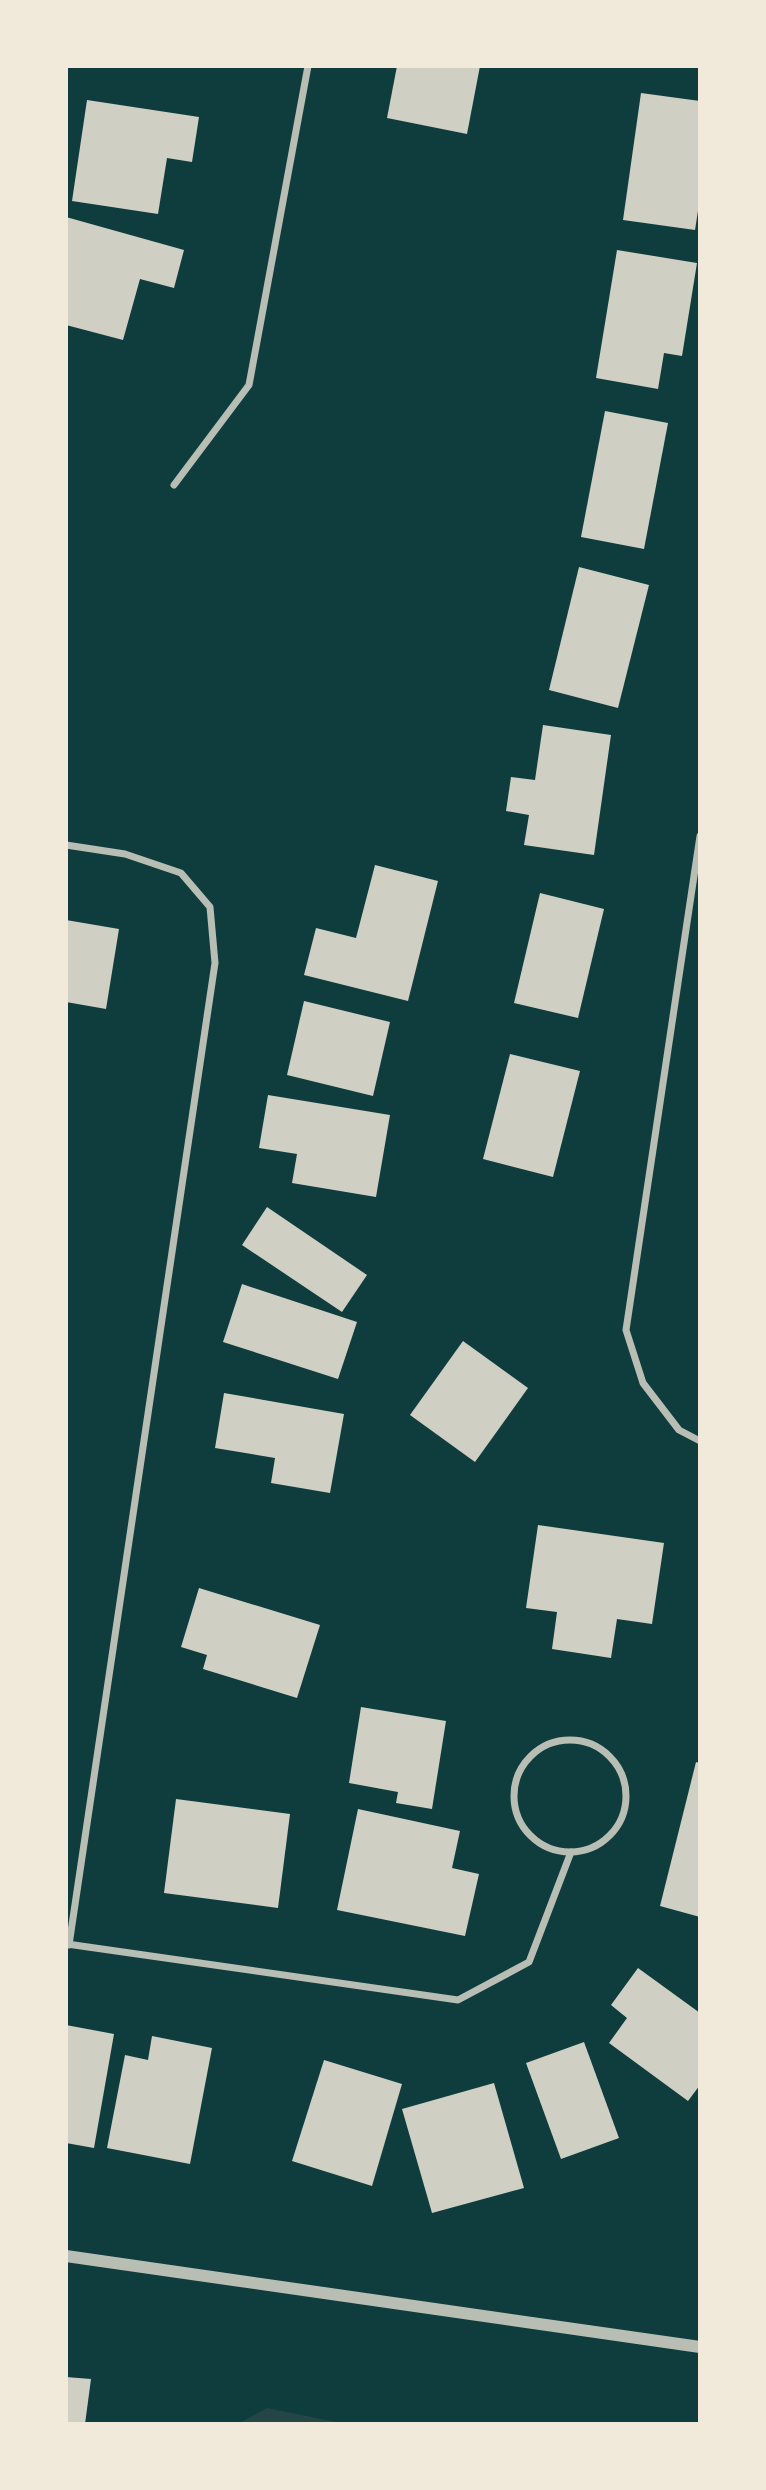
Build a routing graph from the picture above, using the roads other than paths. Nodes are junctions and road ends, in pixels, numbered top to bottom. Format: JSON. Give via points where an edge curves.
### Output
{"nodes":[{"id":1,"x":308,"y":66,"type":"edge"},
{"id":2,"x":174,"y":485,"type":"dead end"},
{"id":3,"x":699,"y":836,"type":"edge"},
{"id":4,"x":66,"y":845,"type":"edge"},
{"id":5,"x":699,"y":1441,"type":"edge"},
{"id":6,"x":571,"y":1852,"type":"junction"},
{"id":7,"x":68,"y":1944,"type":"edge"},
{"id":8,"x":66,"y":2256,"type":"edge"},
{"id":9,"x":699,"y":2347,"type":"edge"}],
"edges":[{"from":1,"to":2,"type":"street","via":[[249,385]]},
{"from":3,"to":5,"type":"street","via":[[626,1330],[643,1383],[679,1430]]},
{"from":4,"to":7,"type":"street","via":[[125,854],[181,873],[210,907],[215,963]]},
{"from":6,"to":6,"type":"street","via":[[599,1844],[620,1822],[627,1794],[611,1759],[597,1746],[568,1739],[540,1747],[533,1754],[520,1768],[513,1797],[521,1825],[542,1846]]},
{"from":6,"to":7,"type":"street","via":[[529,1962],[458,2000]]},
{"from":8,"to":9,"type":"street"}]}
